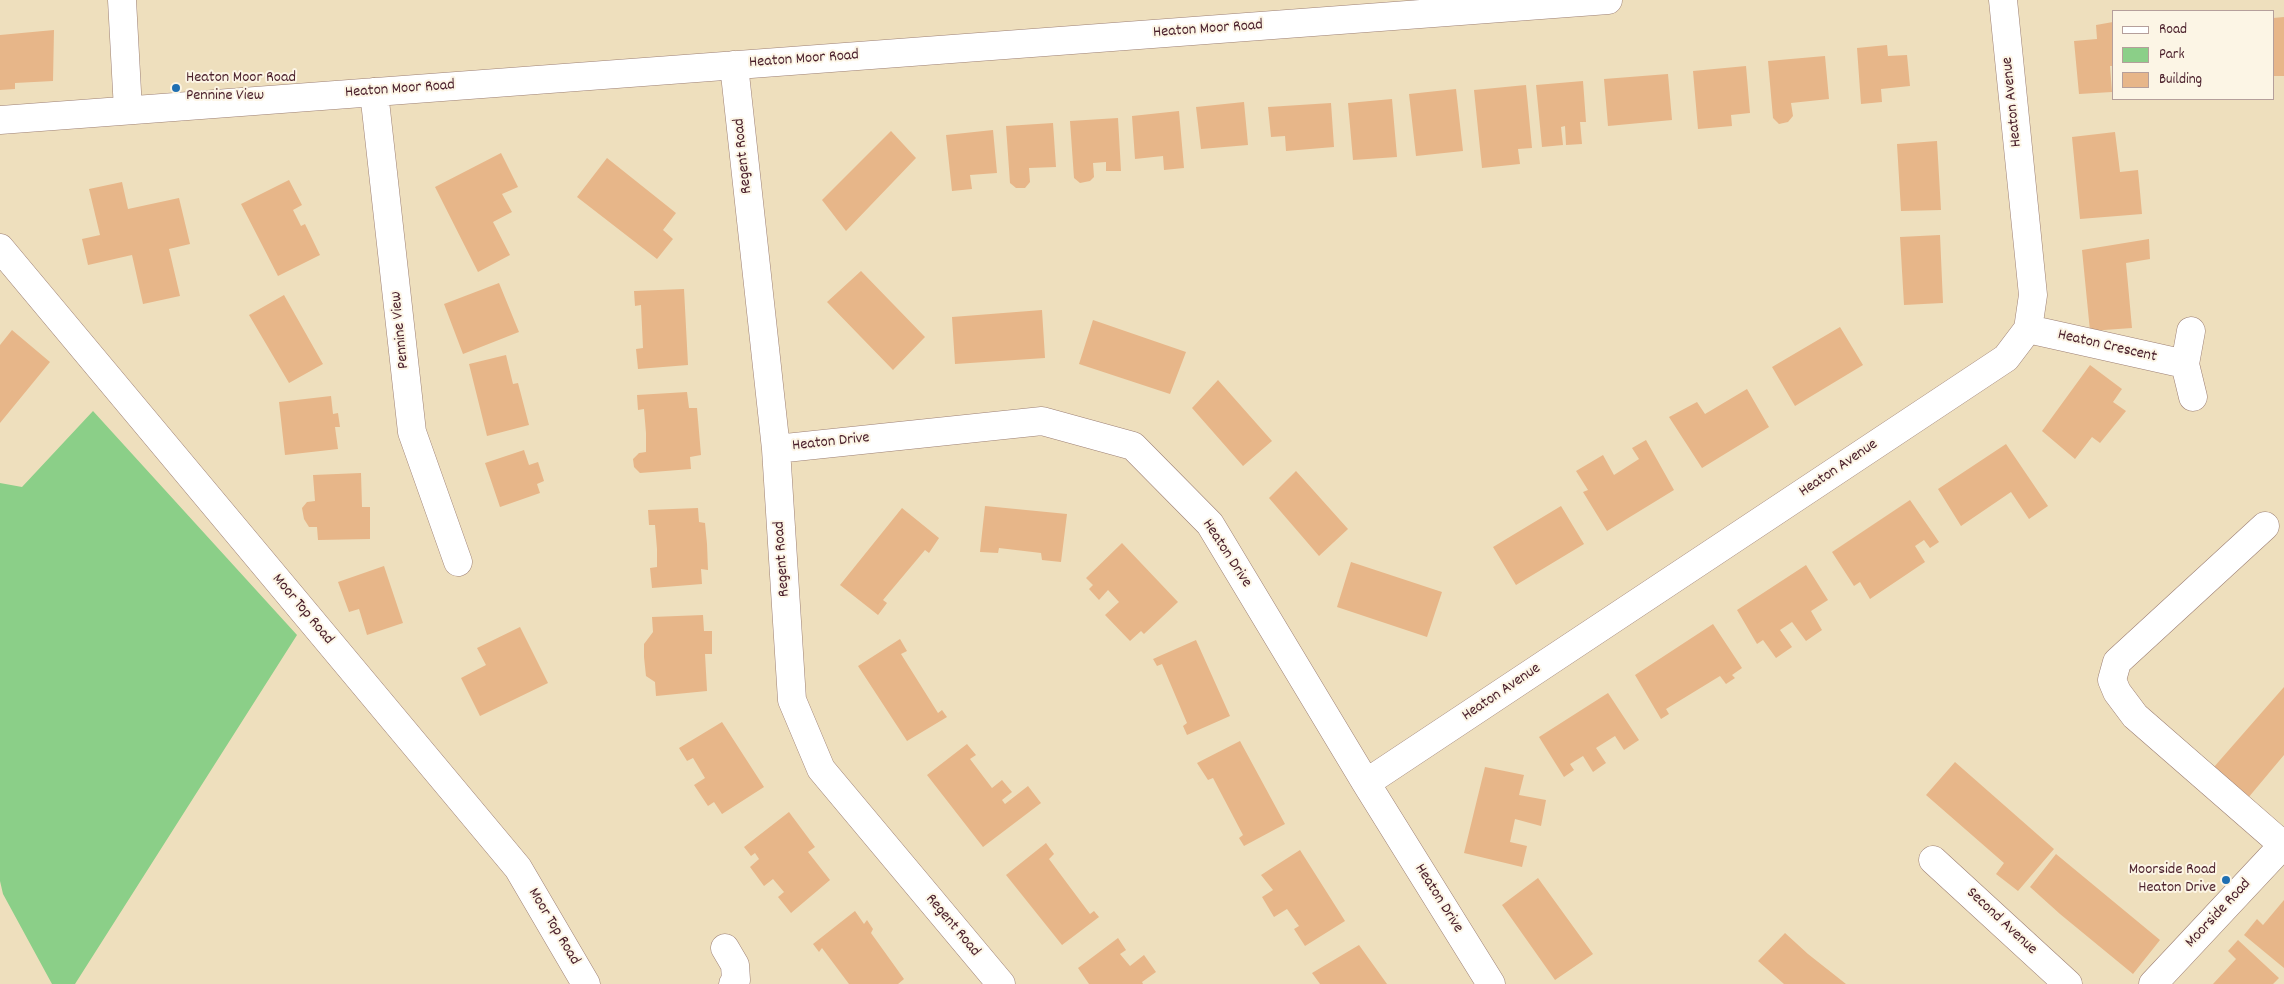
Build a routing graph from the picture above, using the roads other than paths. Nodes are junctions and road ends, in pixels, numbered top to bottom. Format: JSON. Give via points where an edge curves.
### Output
{"nodes":[{"id":1,"x":122,"y":0,"type":"edge"},
{"id":2,"x":1608,"y":0,"type":"edge"},
{"id":3,"x":2003,"y":0,"type":"edge"},
{"id":4,"x":734,"y":66,"type":"junction"},
{"id":5,"x":374,"y":92,"type":"junction"},
{"id":6,"x":128,"y":110,"type":"junction"},
{"id":7,"x":0,"y":120,"type":"edge"},
{"id":8,"x":0,"y":248,"type":"edge"},
{"id":9,"x":2028,"y":329,"type":"junction"},
{"id":10,"x":2191,"y":331,"type":"dead end"},
{"id":11,"x":2186,"y":364,"type":"junction"},
{"id":12,"x":2193,"y":398,"type":"dead end"},
{"id":13,"x":776,"y":449,"type":"junction"},
{"id":14,"x":2265,"y":526,"type":"dead end"},
{"id":15,"x":458,"y":562,"type":"dead end"},
{"id":16,"x":1366,"y":783,"type":"junction"},
{"id":17,"x":2284,"y":845,"type":"edge"},
{"id":18,"x":1933,"y":860,"type":"dead end"},
{"id":19,"x":725,"y":948,"type":"dead end"},
{"id":20,"x":586,"y":984,"type":"edge"},
{"id":21,"x":733,"y":984,"type":"edge"},
{"id":22,"x":1001,"y":984,"type":"edge"},
{"id":23,"x":1491,"y":984,"type":"edge"},
{"id":24,"x":2068,"y":984,"type":"edge"},
{"id":25,"x":2153,"y":984,"type":"edge"}],
"edges":[{"from":1,"to":6,"type":"street"},
{"from":2,"to":4,"type":"street","name":"Heaton Moor Road"},
{"from":3,"to":9,"type":"street","name":"Heaton Avenue","via":[[2033,295]]},
{"from":4,"to":5,"type":"street","name":"Heaton Moor Road"},
{"from":4,"to":13,"type":"street","name":"Regent Road"},
{"from":5,"to":6,"type":"street","name":"Heaton Moor Road"},
{"from":5,"to":15,"type":"street","name":"Pennine View","via":[[412,432]]},
{"from":6,"to":7,"type":"street","name":"Heaton Moor Road"},
{"from":8,"to":20,"type":"street","name":"Moor Top Road","via":[[518,868]]},
{"from":9,"to":11,"type":"street","name":"Heaton Crescent"},
{"from":9,"to":16,"type":"street","name":"Heaton Avenue","via":[[2006,358]]},
{"from":10,"to":11,"type":"street"},
{"from":11,"to":12,"type":"street"},
{"from":13,"to":16,"type":"street","name":"Heaton Drive","via":[[1042,421],[1133,446],[1210,524]]},
{"from":13,"to":22,"type":"street","name":"Regent Road","via":[[792,700],[799,717],[821,769]]},
{"from":14,"to":17,"type":"street","via":[[2117,662],[2112,680],[2135,716]]},
{"from":16,"to":23,"type":"street","name":"Heaton Drive"},
{"from":17,"to":25,"type":"street","name":"Moorside Road"},
{"from":18,"to":24,"type":"street","name":"Second Avenue"},
{"from":19,"to":21,"type":"street","via":[[735,965],[736,980]]}]}
